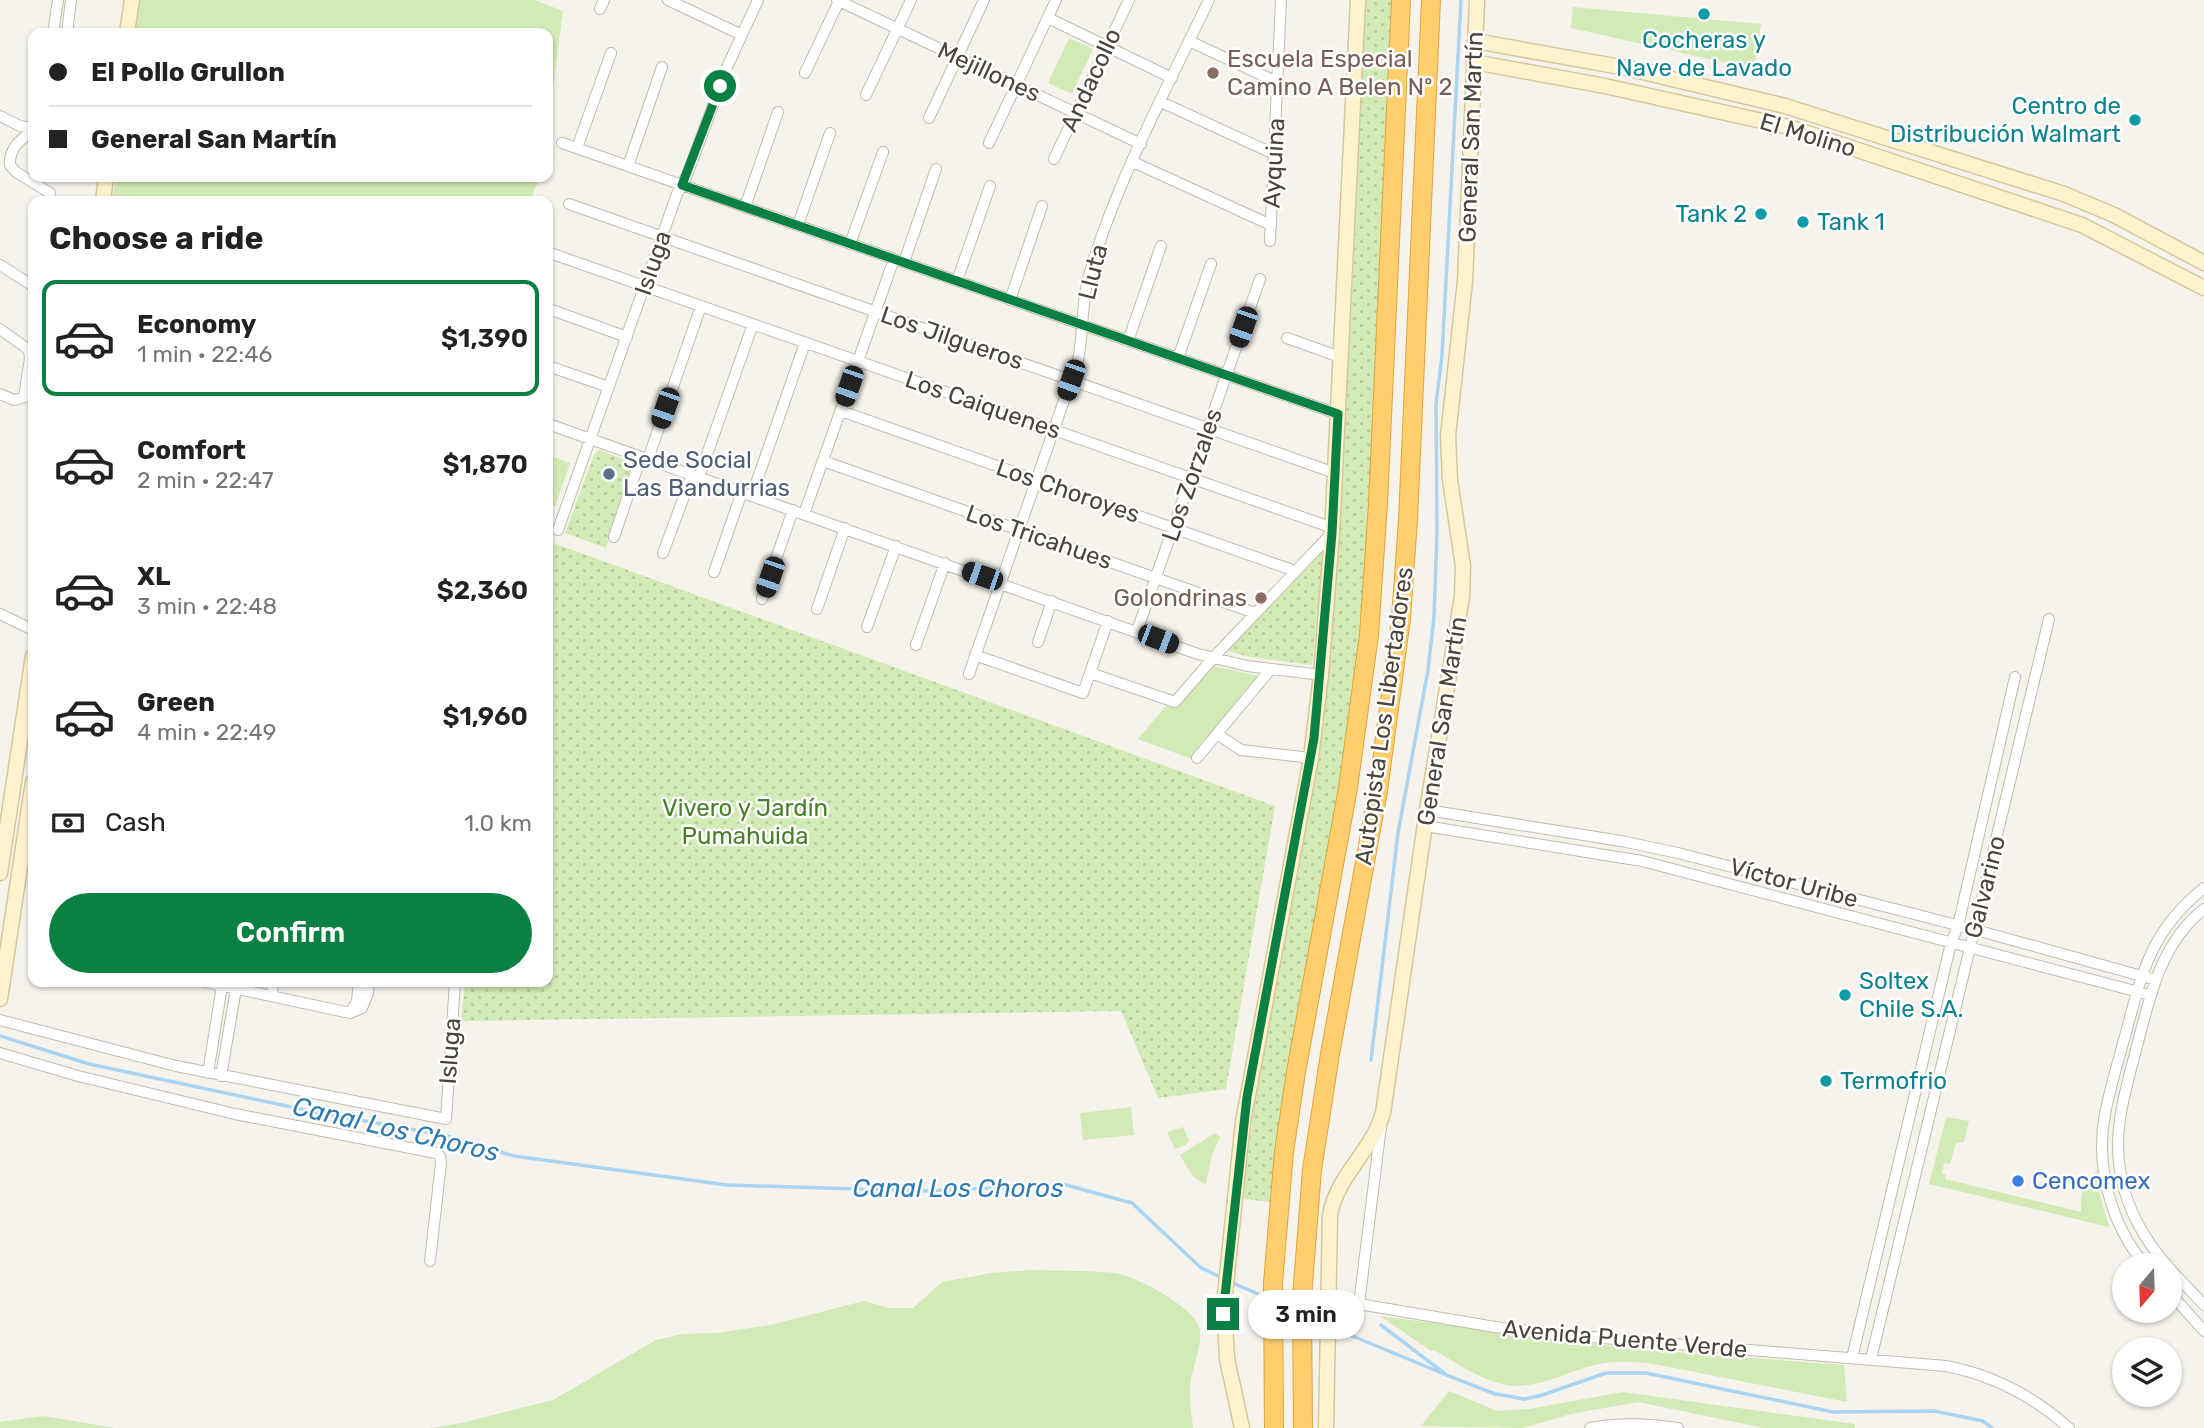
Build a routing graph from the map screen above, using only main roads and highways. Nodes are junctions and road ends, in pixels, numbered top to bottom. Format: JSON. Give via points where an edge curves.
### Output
{"nodes":[{"id":1,"x":1401,"y":0,"type":"edge"},
{"id":2,"x":1432,"y":0,"type":"edge"},
{"id":3,"x":1274,"y":1428,"type":"edge"},
{"id":4,"x":1303,"y":1428,"type":"edge"}],
"edges":[{"from":1,"to":3,"type":"highway","name":"Autopista Los Libertadores","via":[[1369,635],[1280,1191],[1272,1321]]},
{"from":2,"to":4,"type":"highway","name":"Autopista Los Libertadores","via":[[1401,618],[1378,791],[1318,1123],[1302,1297]]}]}
